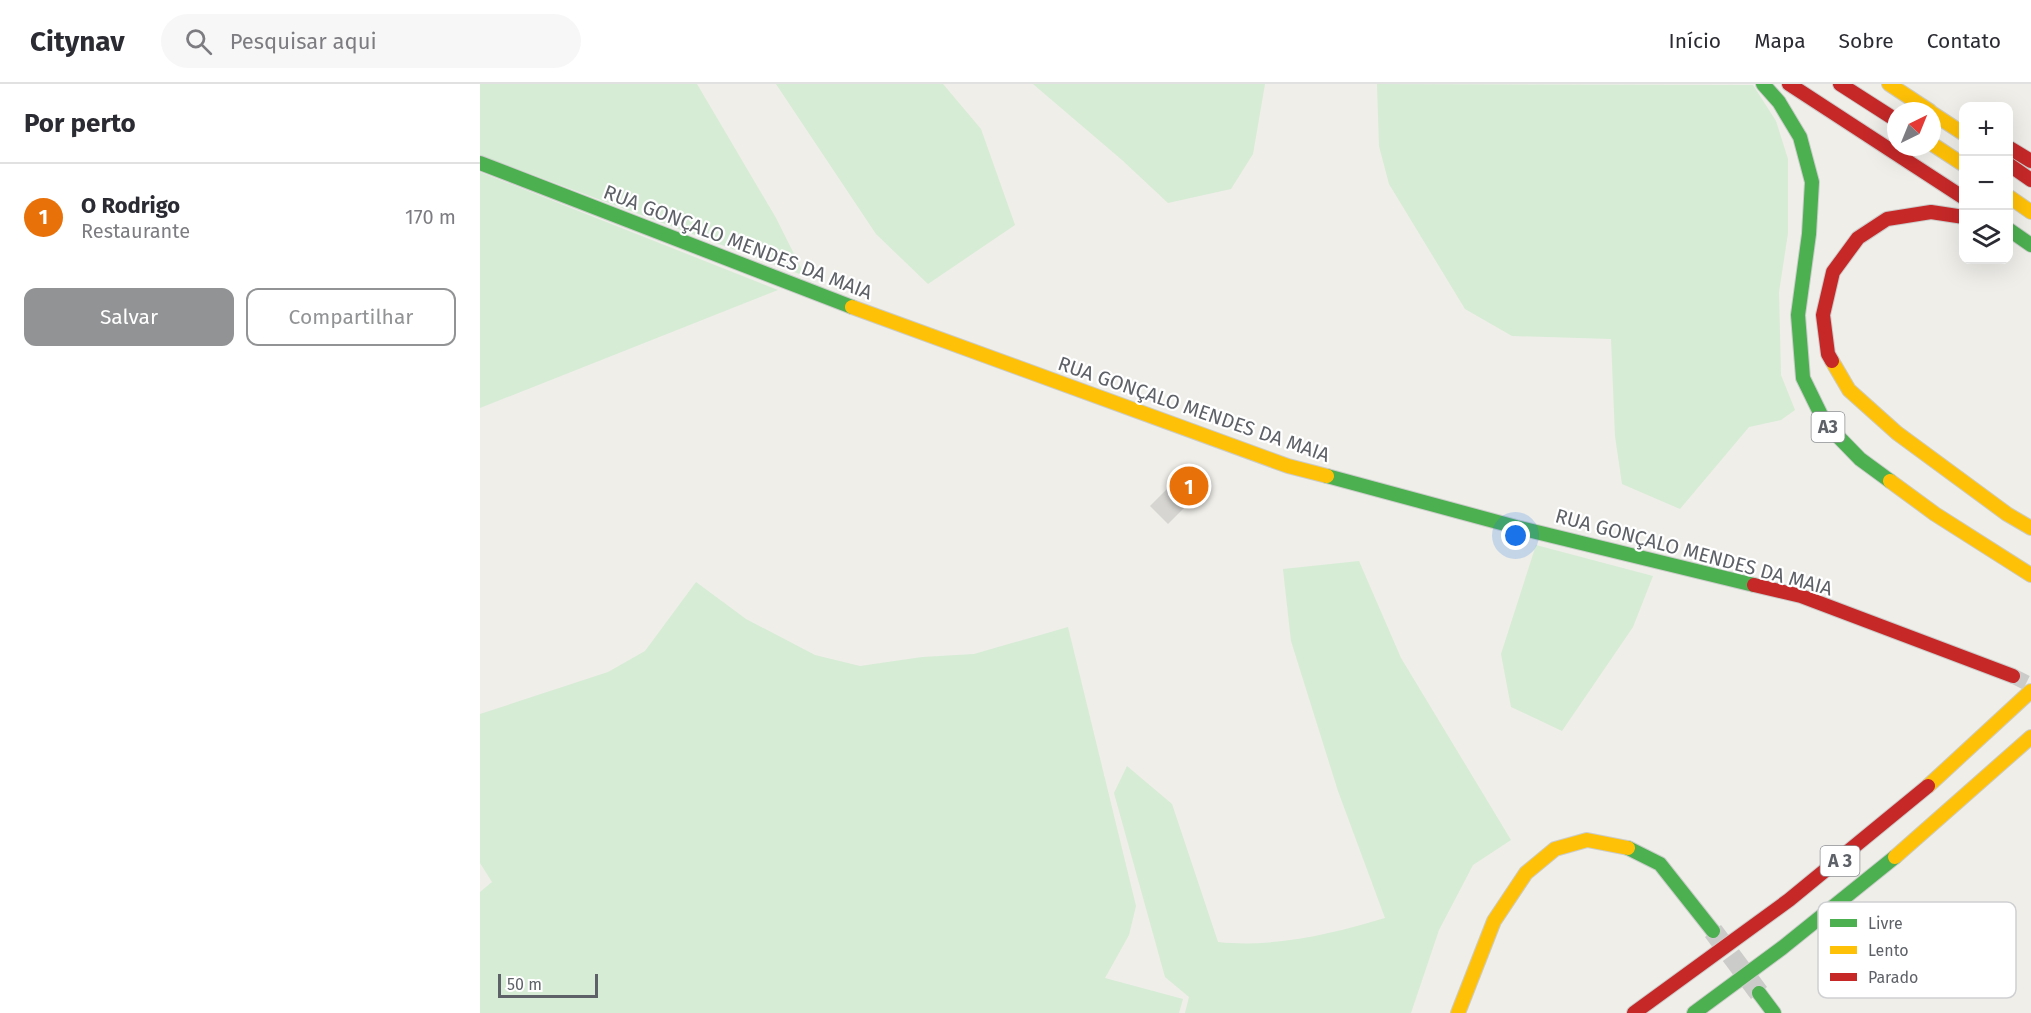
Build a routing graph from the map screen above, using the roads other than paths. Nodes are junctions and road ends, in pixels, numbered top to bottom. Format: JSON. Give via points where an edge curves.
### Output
{"nodes":[{"id":1,"x":1763,"y":84,"type":"edge"},
{"id":2,"x":1789,"y":84,"type":"edge"},
{"id":3,"x":1840,"y":84,"type":"edge"},
{"id":4,"x":1889,"y":84,"type":"edge"},
{"id":5,"x":1916,"y":102,"type":"edge"},
{"id":6,"x":1887,"y":114,"type":"edge"},
{"id":7,"x":1941,"y":118,"type":"edge"},
{"id":8,"x":1948,"y":123,"type":"junction"},
{"id":9,"x":1959,"y":126,"type":"edge"},
{"id":10,"x":1959,"y":131,"type":"edge"},
{"id":11,"x":1941,"y":150,"type":"edge"},
{"id":12,"x":2013,"y":150,"type":"edge"},
{"id":13,"x":2031,"y":161,"type":"edge"},
{"id":14,"x":1959,"y":162,"type":"edge"},
{"id":15,"x":480,"y":163,"type":"edge"},
{"id":16,"x":2013,"y":167,"type":"edge"},
{"id":17,"x":2031,"y":180,"type":"edge"},
{"id":18,"x":1959,"y":195,"type":"edge"},
{"id":19,"x":2013,"y":199,"type":"edge"},
{"id":20,"x":2031,"y":212,"type":"edge"},
{"id":21,"x":1959,"y":216,"type":"edge"},
{"id":22,"x":2013,"y":232,"type":"edge"},
{"id":23,"x":2013,"y":241,"type":"edge"},
{"id":24,"x":2031,"y":245,"type":"edge"},
{"id":25,"x":2031,"y":250,"type":"edge"},
{"id":26,"x":2031,"y":528,"type":"edge"},
{"id":27,"x":2031,"y":575,"type":"edge"},
{"id":28,"x":2013,"y":676,"type":"tunnel mouth"},
{"id":29,"x":2031,"y":691,"type":"edge"},
{"id":30,"x":2031,"y":737,"type":"edge"},
{"id":31,"x":1841,"y":902,"type":"edge"},
{"id":32,"x":1818,"y":920,"type":"edge"},
{"id":33,"x":1713,"y":931,"type":"tunnel mouth"},
{"id":34,"x":1759,"y":993,"type":"tunnel mouth"},
{"id":35,"x":1458,"y":1013,"type":"edge"},
{"id":36,"x":1634,"y":1013,"type":"edge"},
{"id":37,"x":1694,"y":1013,"type":"edge"},
{"id":38,"x":1774,"y":1013,"type":"edge"}],
"edges":[{"from":1,"to":27,"type":"main road","number":"A3","via":[[1800,137],[1812,183],[1798,315],[1803,378],[1825,423],[1860,459]]},
{"from":2,"to":18,"type":"main road"},
{"from":3,"to":6,"type":"main road"},
{"from":4,"to":5,"type":"main road"},
{"from":7,"to":8,"type":"main road"},
{"from":8,"to":9,"type":"main road"},
{"from":8,"to":10,"type":"main road"},
{"from":11,"to":14,"type":"main road"},
{"from":12,"to":13,"type":"main road"},
{"from":15,"to":28,"type":"main road","name":"RUA GONÇALO MENDES DA MAIA","via":[[848,306],[1288,466],[1516,527],[1801,596]]},
{"from":16,"to":17,"type":"main road"},
{"from":19,"to":20,"type":"main road"},
{"from":21,"to":26,"type":"main road","via":[[1931,212],[1887,219],[1858,238],[1833,272],[1823,315],[1828,354],[1849,390],[1897,433]]},
{"from":22,"to":24,"type":"main road"},
{"from":23,"to":25,"type":"main road"},
{"from":29,"to":36,"type":"main road","number":"A 3","via":[[1817,879]]},
{"from":30,"to":31,"type":"main road","number":"A 3"},
{"from":32,"to":37,"type":"main road","number":"A 3"},
{"from":33,"to":35,"type":"main road","via":[[1660,864],[1624,846],[1587,840],[1555,849],[1526,873],[1494,921]]},
{"from":34,"to":38,"type":"main road"}]}
